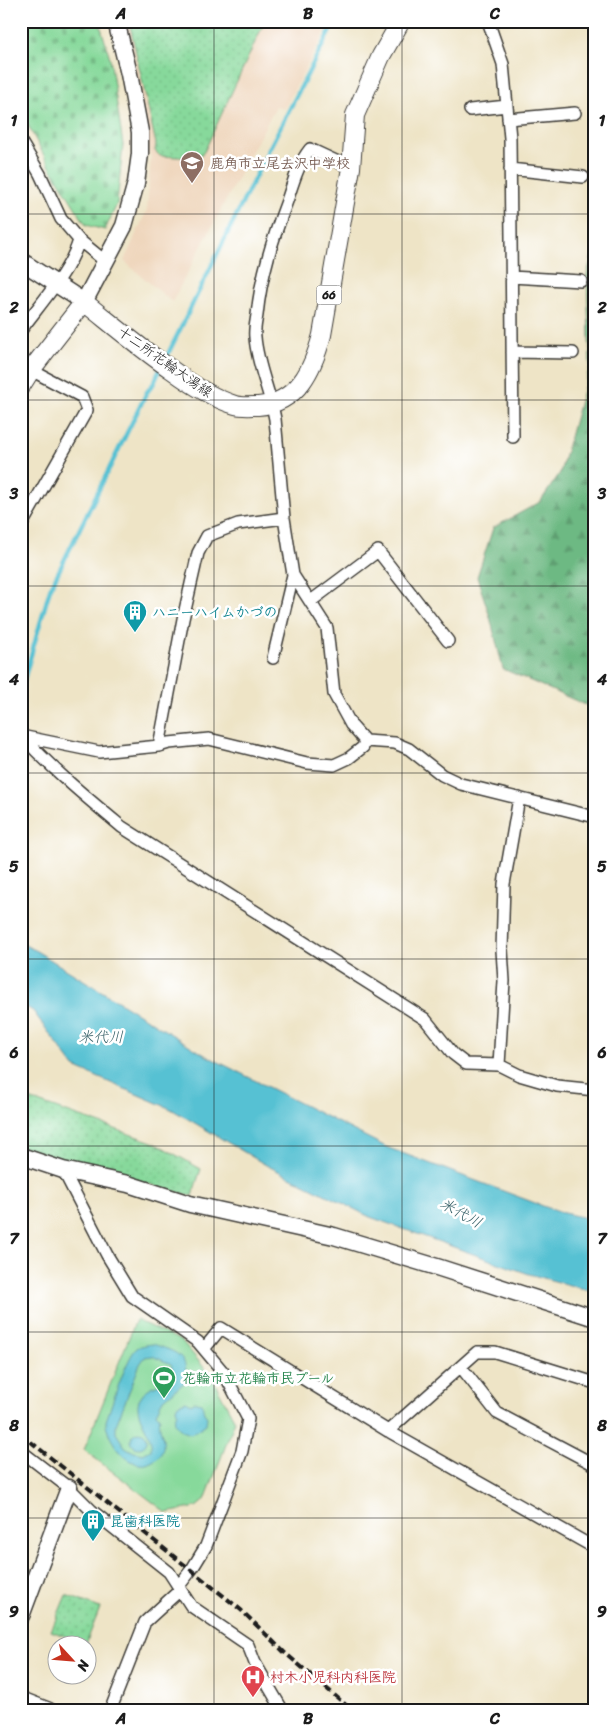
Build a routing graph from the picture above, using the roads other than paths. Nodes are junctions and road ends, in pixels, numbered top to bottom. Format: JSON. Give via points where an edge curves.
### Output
{"nodes":[{"id":1,"x":116,"y":21,"type":"edge"},
{"id":2,"x":491,"y":25,"type":"edge"},
{"id":3,"x":395,"y":26,"type":"edge"},
{"id":4,"x":507,"y":106,"type":"junction"},
{"id":5,"x":470,"y":110,"type":"dead end"},
{"id":6,"x":575,"y":113,"type":"dead end"},
{"id":7,"x":508,"y":119,"type":"junction"},
{"id":8,"x":21,"y":142,"type":"edge"},
{"id":9,"x":351,"y":168,"type":"junction"},
{"id":10,"x":510,"y":170,"type":"junction"},
{"id":11,"x":583,"y":177,"type":"dead end"},
{"id":12,"x":79,"y":240,"type":"junction"},
{"id":13,"x":21,"y":260,"type":"edge"},
{"id":14,"x":106,"y":262,"type":"junction"},
{"id":15,"x":511,"y":277,"type":"junction"},
{"id":16,"x":581,"y":281,"type":"dead end"},
{"id":17,"x":56,"y":282,"type":"junction"},
{"id":18,"x":84,"y":302,"type":"junction"},
{"id":19,"x":21,"y":330,"type":"edge"},
{"id":20,"x":512,"y":352,"type":"junction"},
{"id":21,"x":573,"y":353,"type":"dead end"},
{"id":22,"x":32,"y":370,"type":"junction"},
{"id":23,"x":21,"y":386,"type":"edge"},
{"id":24,"x":273,"y":405,"type":"junction"},
{"id":25,"x":513,"y":436,"type":"dead end"},
{"id":26,"x":284,"y":518,"type":"junction"},
{"id":27,"x":21,"y":526,"type":"edge"},
{"id":28,"x":293,"y":575,"type":"junction"},
{"id":29,"x":311,"y":601,"type":"junction"},
{"id":30,"x":448,"y":641,"type":"dead end"},
{"id":31,"x":273,"y":658,"type":"dead end"},
{"id":32,"x":22,"y":736,"type":"edge"},
{"id":33,"x":364,"y":741,"type":"junction"},
{"id":34,"x":158,"y":746,"type":"junction"},
{"id":35,"x":520,"y":798,"type":"junction"},
{"id":36,"x":595,"y":817,"type":"edge"},
{"id":37,"x":499,"y":1066,"type":"junction"},
{"id":38,"x":595,"y":1090,"type":"edge"},
{"id":39,"x":21,"y":1156,"type":"edge"},
{"id":40,"x":63,"y":1170,"type":"junction"},
{"id":41,"x":595,"y":1318,"type":"edge"},
{"id":42,"x":204,"y":1349,"type":"junction"},
{"id":43,"x":461,"y":1367,"type":"junction"},
{"id":44,"x":595,"y":1383,"type":"edge"},
{"id":45,"x":388,"y":1431,"type":"junction"},
{"id":46,"x":21,"y":1451,"type":"edge"},
{"id":47,"x":595,"y":1465,"type":"edge"},
{"id":48,"x":69,"y":1488,"type":"junction"},
{"id":49,"x":595,"y":1548,"type":"edge"},
{"id":50,"x":179,"y":1588,"type":"junction"},
{"id":51,"x":21,"y":1616,"type":"edge"},
{"id":52,"x":21,"y":1700,"type":"edge"},
{"id":53,"x":49,"y":1711,"type":"edge"},
{"id":54,"x":110,"y":1711,"type":"edge"},
{"id":55,"x":283,"y":1711,"type":"edge"}],
"edges":[{"from":1,"to":14,"type":"street","via":[[140,132],[140,154],[124,226]]},
{"from":2,"to":4,"type":"street","via":[[503,64]]},
{"from":3,"to":9,"type":"main road","number":"66","via":[[355,115]]},
{"from":4,"to":5,"type":"street"},
{"from":4,"to":7,"type":"street"},
{"from":6,"to":7,"type":"street"},
{"from":7,"to":10,"type":"street"},
{"from":8,"to":12,"type":"street","via":[[61,219]]},
{"from":9,"to":24,"type":"main road","number":"66","via":[[316,359],[304,380],[287,397]]},
{"from":9,"to":24,"type":"street","via":[[310,149],[297,172],[274,235],[260,289],[254,336]]},
{"from":10,"to":11,"type":"street"},
{"from":10,"to":15,"type":"street"},
{"from":12,"to":14,"type":"street"},
{"from":12,"to":17,"type":"street","via":[[76,253]]},
{"from":13,"to":17,"type":"street"},
{"from":14,"to":18,"type":"street"},
{"from":15,"to":16,"type":"street"},
{"from":15,"to":20,"type":"street"},
{"from":17,"to":18,"type":"street"},
{"from":17,"to":19,"type":"street"},
{"from":18,"to":22,"type":"main road"},
{"from":18,"to":24,"type":"main road","name":"十二所花輪大湯線","via":[[149,354],[216,398],[237,406]]},
{"from":20,"to":21,"type":"street"},
{"from":20,"to":25,"type":"street"},
{"from":22,"to":23,"type":"main road"},
{"from":22,"to":27,"type":"street","via":[[82,397],[87,410]]},
{"from":24,"to":26,"type":"street"},
{"from":26,"to":28,"type":"street"},
{"from":26,"to":34,"type":"street","via":[[238,524],[207,536],[198,553]]},
{"from":28,"to":29,"type":"street"},
{"from":28,"to":31,"type":"street"},
{"from":29,"to":30,"type":"street","via":[[378,551]]},
{"from":29,"to":33,"type":"street","via":[[327,628],[334,694]]},
{"from":32,"to":34,"type":"street","via":[[99,752]]},
{"from":32,"to":37,"type":"street","via":[[48,764],[122,827],[425,1019],[453,1054],[466,1064]]},
{"from":33,"to":34,"type":"street","via":[[363,747],[350,758],[334,765],[307,763],[209,739]]},
{"from":33,"to":35,"type":"street","via":[[395,743],[461,784]]},
{"from":35,"to":36,"type":"street"},
{"from":35,"to":37,"type":"street","via":[[504,884],[504,981]]},
{"from":37,"to":38,"type":"street","via":[[557,1086]]},
{"from":39,"to":40,"type":"street"},
{"from":40,"to":41,"type":"street","via":[[128,1184],[190,1204],[334,1236]]},
{"from":40,"to":42,"type":"street","via":[[106,1255],[132,1296]]},
{"from":42,"to":45,"type":"street","via":[[221,1328]]},
{"from":42,"to":50,"type":"street","via":[[224,1373],[248,1419],[242,1451],[206,1546]]},
{"from":43,"to":44,"type":"street","via":[[477,1352],[496,1352]]},
{"from":43,"to":45,"type":"street"},
{"from":43,"to":47,"type":"street","via":[[497,1413]]},
{"from":45,"to":49,"type":"street"},
{"from":46,"to":48,"type":"street"},
{"from":48,"to":50,"type":"street","via":[[91,1510],[169,1572]]},
{"from":48,"to":51,"type":"street"},
{"from":50,"to":54,"type":"street","via":[[145,1622]]},
{"from":50,"to":55,"type":"street","via":[[191,1606],[248,1645]]},
{"from":52,"to":53,"type":"street"}]}
